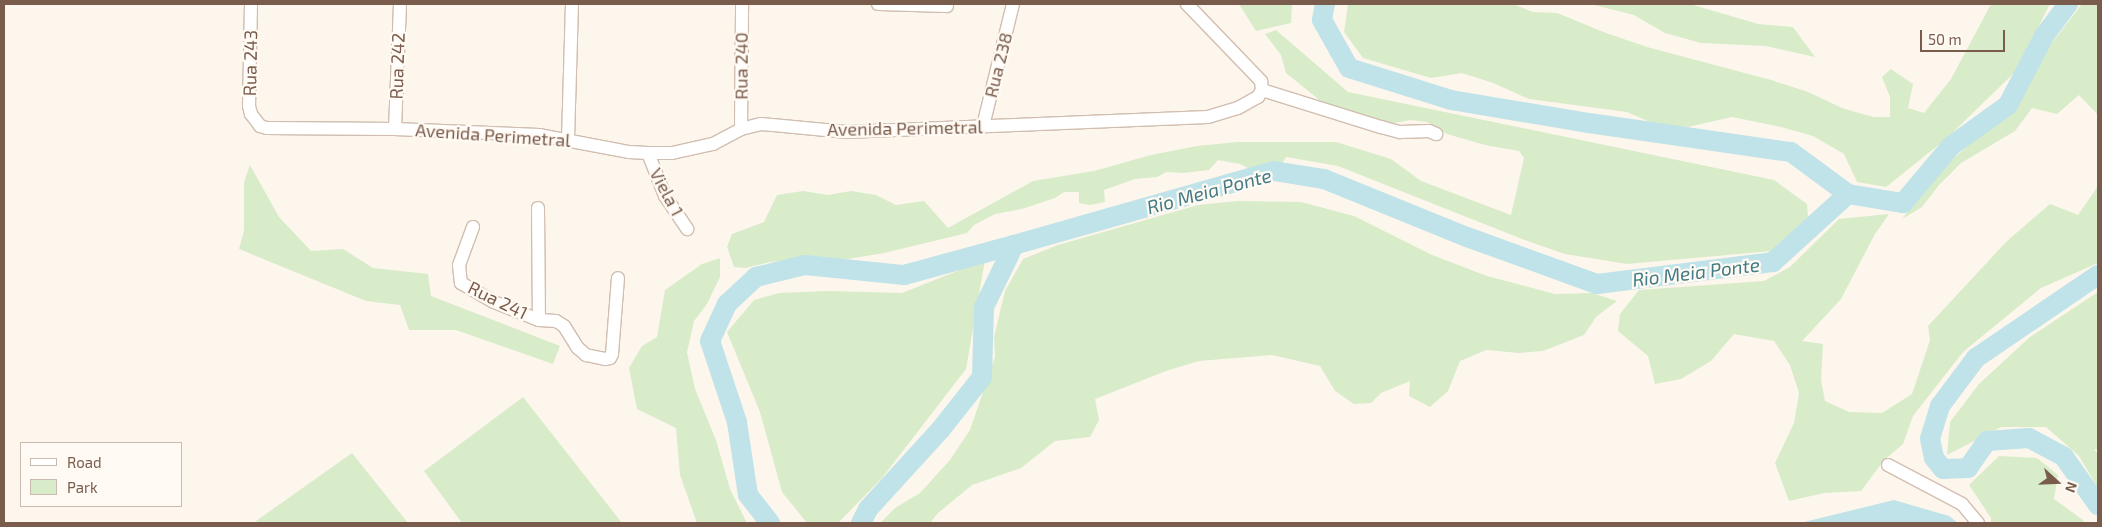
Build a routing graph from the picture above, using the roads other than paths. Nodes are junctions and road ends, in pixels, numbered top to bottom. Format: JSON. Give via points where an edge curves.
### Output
{"nodes":[{"id":1,"x":251,"y":4,"type":"edge"},
{"id":2,"x":400,"y":4,"type":"edge"},
{"id":3,"x":572,"y":4,"type":"edge"},
{"id":4,"x":742,"y":4,"type":"edge"},
{"id":5,"x":878,"y":4,"type":"edge"},
{"id":6,"x":1013,"y":4,"type":"edge"},
{"id":7,"x":1186,"y":4,"type":"edge"},
{"id":8,"x":947,"y":6,"type":"dead end"},
{"id":9,"x":1262,"y":90,"type":"junction"},
{"id":10,"x":255,"y":121,"type":"joint"},
{"id":11,"x":983,"y":126,"type":"junction"},
{"id":12,"x":395,"y":129,"type":"junction"},
{"id":13,"x":741,"y":129,"type":"junction"},
{"id":14,"x":1436,"y":134,"type":"dead end"},
{"id":15,"x":568,"y":139,"type":"junction"},
{"id":16,"x":648,"y":154,"type":"junction"},
{"id":17,"x":538,"y":208,"type":"dead end"},
{"id":18,"x":473,"y":227,"type":"dead end"},
{"id":19,"x":688,"y":229,"type":"dead end"},
{"id":20,"x":618,"y":278,"type":"dead end"},
{"id":21,"x":539,"y":320,"type":"junction"},
{"id":22,"x":1888,"y":465,"type":"dead end"},
{"id":23,"x":1978,"y":523,"type":"edge"}],
"edges":[{"from":1,"to":10,"type":"street","name":"Rua 243","via":[[250,106]]},
{"from":2,"to":12,"type":"street","name":"Rua 242"},
{"from":3,"to":15,"type":"street"},
{"from":4,"to":13,"type":"street","name":"Rua 240"},
{"from":5,"to":8,"type":"street"},
{"from":6,"to":11,"type":"street","name":"Rua 238"},
{"from":7,"to":9,"type":"street","via":[[1254,73],[1261,81]]},
{"from":9,"to":11,"type":"street","name":"Avenida Perimetral","via":[[1258,97],[1238,108],[1208,116]]},
{"from":9,"to":14,"type":"street","via":[[1400,132],[1429,131]]},
{"from":10,"to":12,"type":"street","name":"Avenida Perimetral","via":[[267,128]]},
{"from":11,"to":13,"type":"street","name":"Avenida Perimetral","via":[[846,132],[761,124]]},
{"from":12,"to":15,"type":"street","name":"Avenida Perimetral"},
{"from":13,"to":16,"type":"street","name":"Avenida Perimetral","via":[[713,144],[672,153]]},
{"from":15,"to":16,"type":"street","name":"Avenida Perimetral"},
{"from":16,"to":19,"type":"street","name":"Viela 1","via":[[665,196]]},
{"from":17,"to":21,"type":"street","name":"Rua 241"},
{"from":18,"to":21,"type":"street","name":"Rua 241","via":[[460,264],[461,283],[494,302]]},
{"from":20,"to":21,"type":"street","via":[[610,358],[586,355],[564,326]]},
{"from":22,"to":23,"type":"street","via":[[1962,504]]}]}
